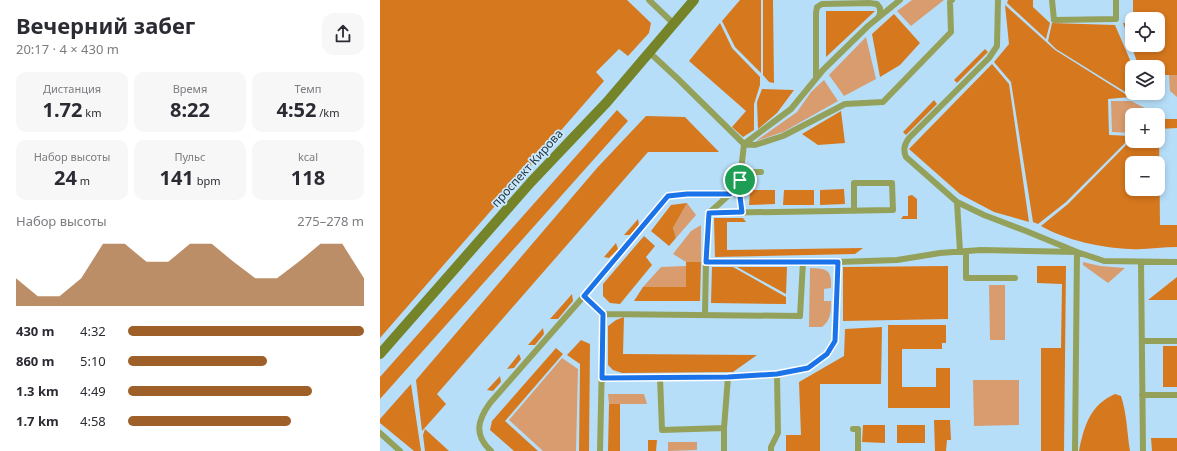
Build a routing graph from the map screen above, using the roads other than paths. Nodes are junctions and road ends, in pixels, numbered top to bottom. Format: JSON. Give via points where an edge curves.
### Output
{"nodes":[{"id":1,"x":649,"y":0,"type":"edge"},
{"id":2,"x":694,"y":0,"type":"edge"},
{"id":3,"x":864,"y":0,"type":"edge"},
{"id":4,"x":879,"y":0,"type":"edge"},
{"id":5,"x":900,"y":0,"type":"edge"},
{"id":6,"x":952,"y":0,"type":"edge"},
{"id":7,"x":998,"y":0,"type":"edge"},
{"id":8,"x":1052,"y":0,"type":"edge"},
{"id":9,"x":1116,"y":0,"type":"edge"},
{"id":10,"x":856,"y":4,"type":"junction"},
{"id":11,"x":880,"y":8,"type":"junction"},
{"id":12,"x":877,"y":18,"type":"junction"},
{"id":13,"x":673,"y":23,"type":"junction"},
{"id":14,"x":649,"y":52,"type":"junction"},
{"id":15,"x":816,"y":78,"type":"junction"},
{"id":16,"x":744,"y":144,"type":"junction"},
{"id":17,"x":741,"y":172,"type":"junction"},
{"id":18,"x":761,"y":172,"type":"dead end"},
{"id":19,"x":740,"y":180,"type":"junction"},
{"id":20,"x":730,"y":194,"type":"junction"},
{"id":21,"x":957,"y":202,"type":"junction"},
{"id":22,"x":854,"y":211,"type":"junction"},
{"id":23,"x":742,"y":212,"type":"junction"},
{"id":24,"x":709,"y":213,"type":"junction"},
{"id":25,"x":963,"y":251,"type":"junction"},
{"id":26,"x":1077,"y":252,"type":"junction"},
{"id":27,"x":706,"y":262,"type":"junction"},
{"id":28,"x":803,"y":262,"type":"junction"},
{"id":29,"x":838,"y":262,"type":"junction"},
{"id":30,"x":1141,"y":262,"type":"junction"},
{"id":31,"x":1177,"y":262,"type":"edge"},
{"id":32,"x":1015,"y":278,"type":"dead end"},
{"id":33,"x":584,"y":296,"type":"junction"},
{"id":34,"x":603,"y":314,"type":"junction"},
{"id":35,"x":705,"y":314,"type":"junction"},
{"id":36,"x":1142,"y":341,"type":"junction"},
{"id":37,"x":1177,"y":341,"type":"edge"},
{"id":38,"x":380,"y":354,"type":"edge"},
{"id":39,"x":777,"y":374,"type":"junction"},
{"id":40,"x":728,"y":377,"type":"junction"},
{"id":41,"x":602,"y":378,"type":"junction"},
{"id":42,"x":660,"y":378,"type":"junction"},
{"id":43,"x":1142,"y":395,"type":"junction"},
{"id":44,"x":1177,"y":395,"type":"edge"},
{"id":45,"x":724,"y":428,"type":"junction"},
{"id":46,"x":853,"y":429,"type":"dead end"},
{"id":47,"x":380,"y":433,"type":"edge"},
{"id":48,"x":400,"y":451,"type":"edge"},
{"id":49,"x":491,"y":451,"type":"edge"},
{"id":50,"x":600,"y":451,"type":"edge"},
{"id":51,"x":724,"y":451,"type":"edge"},
{"id":52,"x":771,"y":451,"type":"edge"},
{"id":53,"x":858,"y":451,"type":"edge"},
{"id":54,"x":1075,"y":451,"type":"edge"},
{"id":55,"x":1143,"y":451,"type":"edge"}],
"edges":[{"from":1,"to":13,"type":"lane"},
{"from":2,"to":13,"type":"main road","name":"проспект Кирова"},
{"from":3,"to":10,"type":"lane"},
{"from":4,"to":11,"type":"lane"},
{"from":5,"to":12,"type":"lane"},
{"from":6,"to":16,"type":"lane","via":[[951,32],[883,102],[845,104],[768,142]]},
{"from":7,"to":21,"type":"lane","via":[[997,46],[989,58],[909,138],[903,151],[916,167]]},
{"from":8,"to":9,"type":"lane","via":[[1054,20],[1116,19]]},
{"from":10,"to":11,"type":"lane","via":[[877,4]]},
{"from":10,"to":15,"type":"lane","via":[[822,4],[817,7]]},
{"from":11,"to":12,"type":"lane"},
{"from":12,"to":15,"type":"lane"},
{"from":13,"to":14,"type":"main road","name":"проспект Кирова"},
{"from":14,"to":16,"type":"lane"},
{"from":14,"to":38,"type":"main road","name":"проспект Кирова"},
{"from":15,"to":16,"type":"lane","via":[[791,109]]},
{"from":16,"to":17,"type":"lane"},
{"from":17,"to":18,"type":"lane"},
{"from":17,"to":19,"type":"lane"},
{"from":19,"to":20,"type":"lane"},
{"from":19,"to":23,"type":"lane"},
{"from":20,"to":24,"type":"lane"},
{"from":20,"to":33,"type":"lane","via":[[668,196]]},
{"from":21,"to":25,"type":"lane"},
{"from":21,"to":26,"type":"lane"},
{"from":22,"to":22,"type":"lane","via":[[854,183],[892,183],[893,210]]},
{"from":22,"to":23,"type":"lane"},
{"from":23,"to":24,"type":"lane"},
{"from":24,"to":27,"type":"lane"},
{"from":25,"to":26,"type":"lane"},
{"from":25,"to":29,"type":"lane","via":[[897,260]]},
{"from":25,"to":32,"type":"lane","via":[[966,278]]},
{"from":26,"to":30,"type":"lane","via":[[1104,261]]},
{"from":26,"to":54,"type":"lane"},
{"from":27,"to":28,"type":"lane"},
{"from":27,"to":35,"type":"lane"},
{"from":28,"to":29,"type":"lane"},
{"from":28,"to":35,"type":"lane","via":[[800,316]]},
{"from":29,"to":39,"type":"lane","via":[[835,341],[827,354],[808,368]]},
{"from":30,"to":31,"type":"lane"},
{"from":30,"to":36,"type":"lane"},
{"from":33,"to":34,"type":"lane"},
{"from":33,"to":49,"type":"lane","via":[[484,411],[480,418],[479,433]]},
{"from":34,"to":35,"type":"lane"},
{"from":34,"to":41,"type":"lane"},
{"from":36,"to":37,"type":"lane"},
{"from":36,"to":43,"type":"lane"},
{"from":39,"to":40,"type":"lane"},
{"from":39,"to":52,"type":"lane","via":[[778,432]]},
{"from":40,"to":42,"type":"lane"},
{"from":40,"to":45,"type":"lane"},
{"from":41,"to":42,"type":"lane"},
{"from":41,"to":50,"type":"lane"},
{"from":42,"to":45,"type":"lane","via":[[662,430]]},
{"from":43,"to":44,"type":"lane"},
{"from":43,"to":55,"type":"lane"},
{"from":45,"to":51,"type":"lane"},
{"from":46,"to":53,"type":"lane","via":[[858,429]]},
{"from":47,"to":48,"type":"lane"}]}
